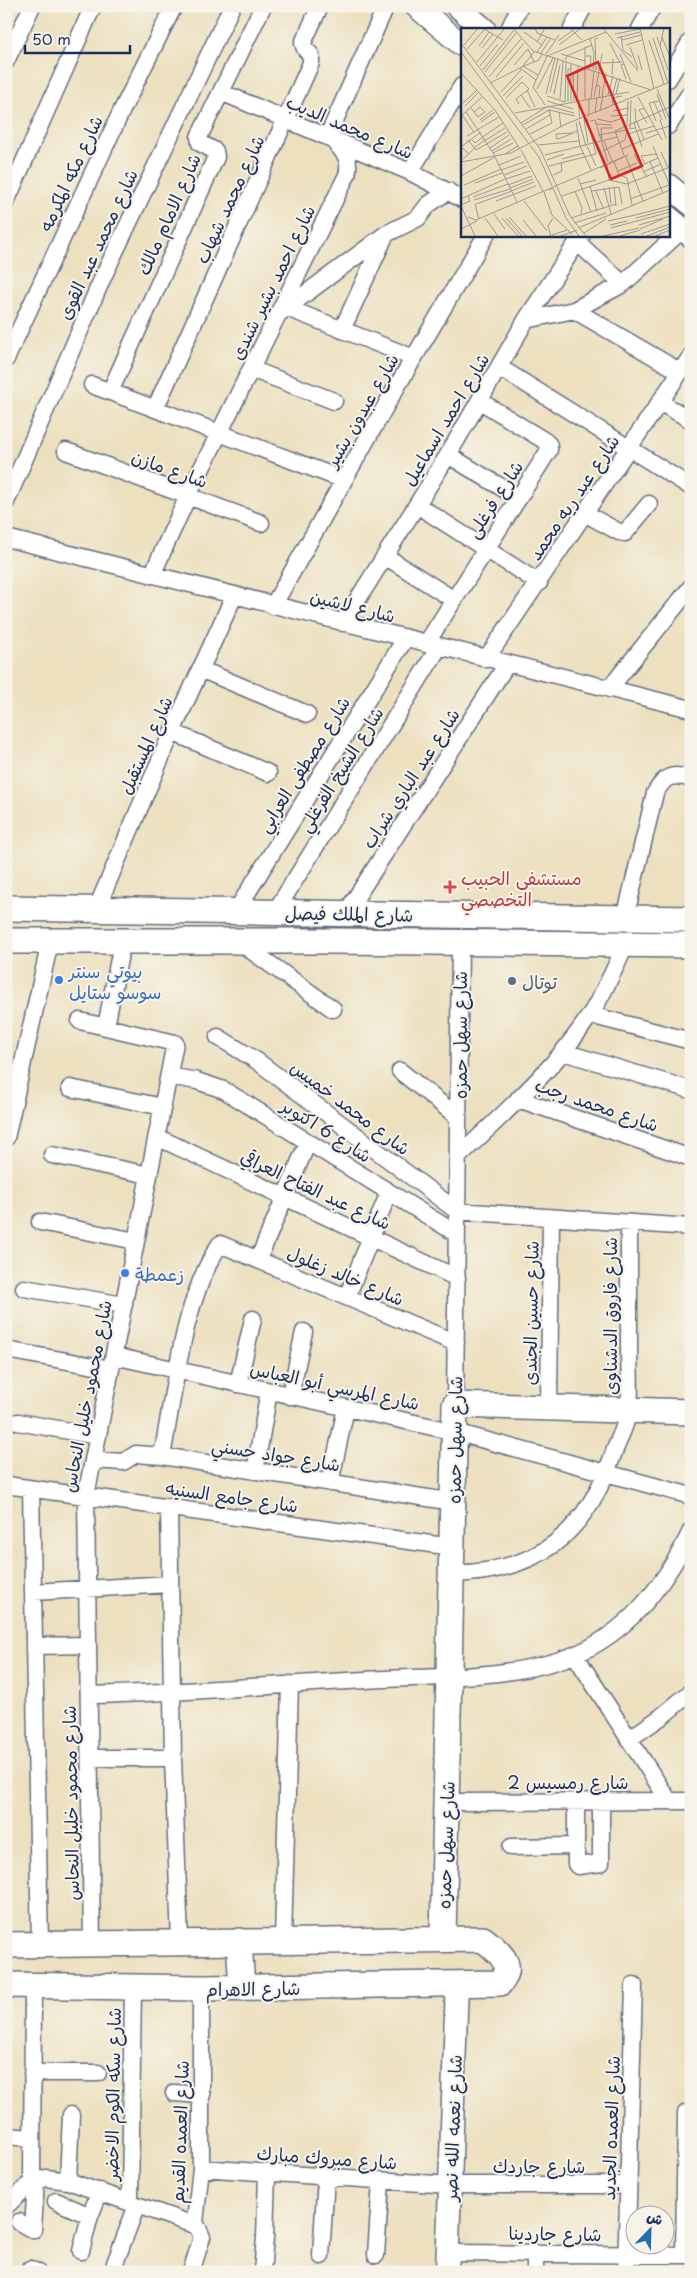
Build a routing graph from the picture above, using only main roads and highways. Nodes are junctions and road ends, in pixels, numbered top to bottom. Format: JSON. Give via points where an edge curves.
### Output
{"nodes":[{"id":1,"x":6,"y":908,"type":"edge"},
{"id":2,"x":406,"y":914,"type":"junction"},
{"id":3,"x":691,"y":919,"type":"edge"},
{"id":4,"x":6,"y":941,"type":"edge"},
{"id":5,"x":405,"y":942,"type":"junction"},
{"id":6,"x":691,"y":946,"type":"edge"},
{"id":7,"x":691,"y":1412,"type":"edge"},
{"id":8,"x":443,"y":1938,"type":"junction"},
{"id":9,"x":239,"y":1941,"type":"junction"},
{"id":10,"x":6,"y":1944,"type":"edge"},
{"id":11,"x":6,"y":1985,"type":"edge"},
{"id":12,"x":242,"y":1988,"type":"junction"}],
"edges":[{"from":1,"to":2,"type":"main road","name":"شارع الملك فيصل"},
{"from":2,"to":3,"type":"main road","name":"شارع الملك فيصل"},
{"from":2,"to":5,"type":"main road"},
{"from":4,"to":5,"type":"main road","name":"شارع الملك فيصل"},
{"from":5,"to":6,"type":"main road","name":"شارع الملك فيصل"},
{"from":7,"to":8,"type":"main road","name":"شارع سهل حمزه","via":[[455,1405]]},
{"from":8,"to":9,"type":"main road"},
{"from":8,"to":12,"type":"main road","name":"شارع الاهرام","via":[[483,1939],[505,1959],[506,1972],[500,1983]]},
{"from":9,"to":10,"type":"main road"},
{"from":9,"to":12,"type":"main road"},
{"from":11,"to":12,"type":"main road","name":"شارع الاهرام"}]}
